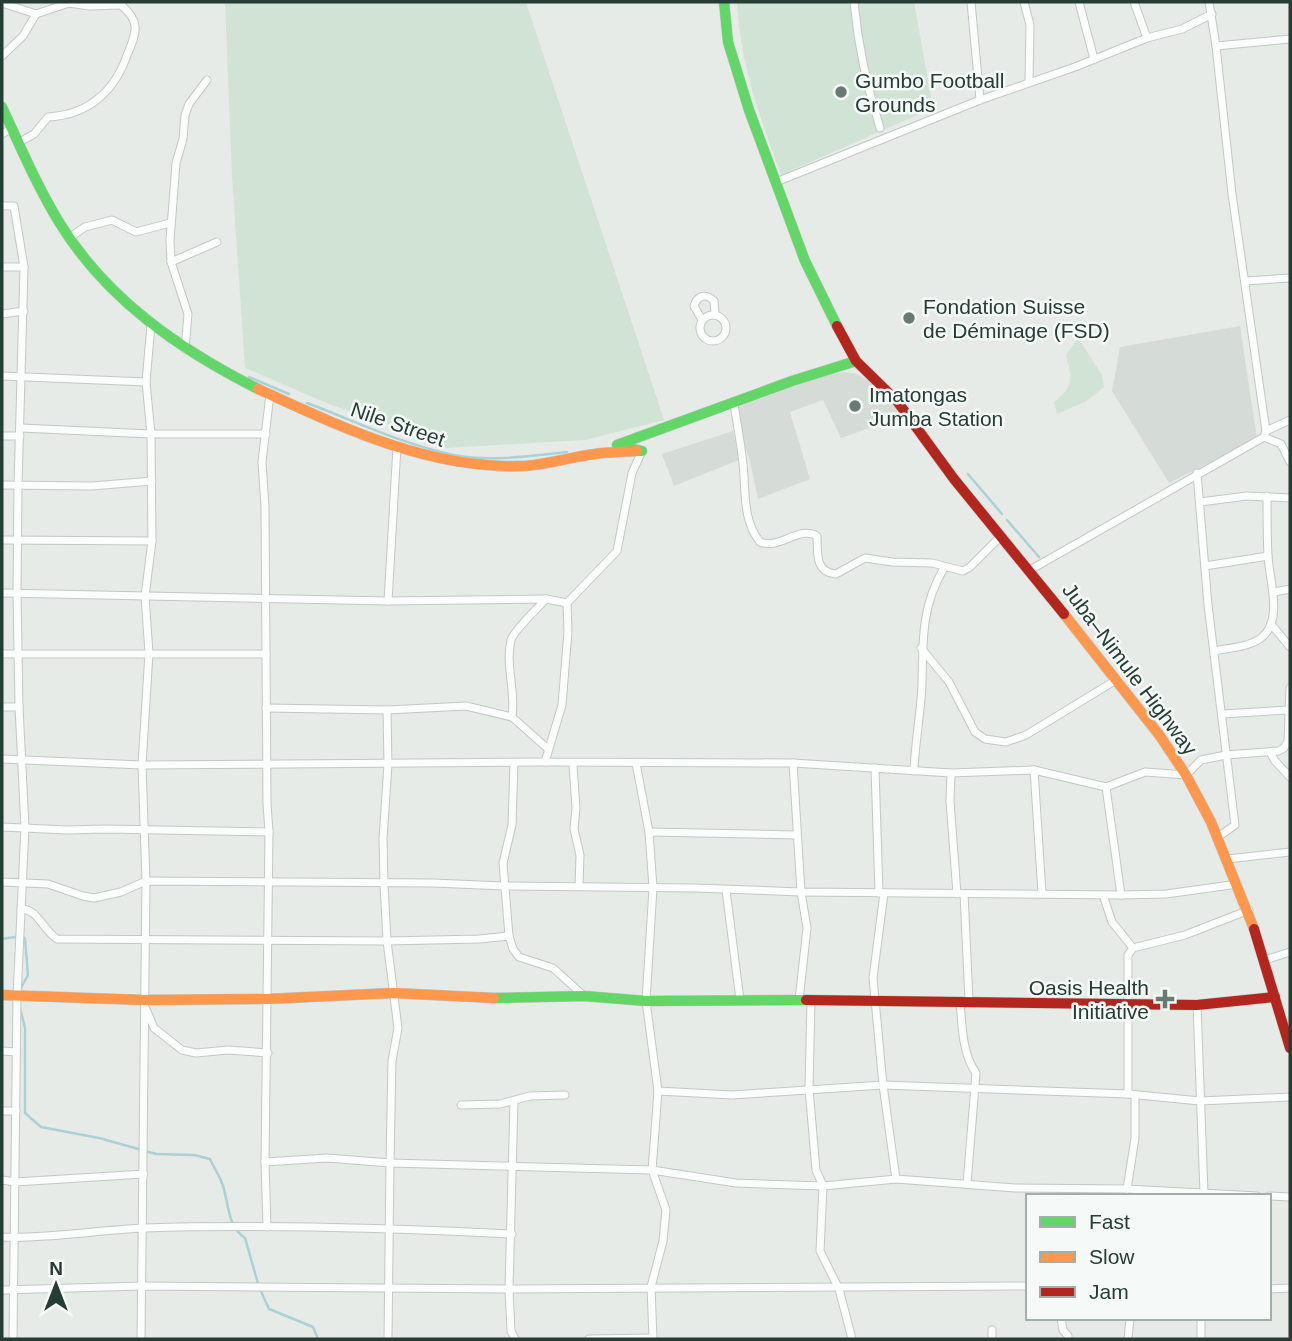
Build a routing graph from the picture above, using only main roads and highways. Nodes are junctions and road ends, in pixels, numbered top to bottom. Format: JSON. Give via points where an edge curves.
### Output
{"nodes":[{"id":1,"x":724,"y":2,"type":"edge"},
{"id":2,"x":2,"y":107,"type":"edge"},
{"id":3,"x":856,"y":361,"type":"junction"},
{"id":4,"x":2,"y":995,"type":"edge"},
{"id":5,"x":1275,"y":997,"type":"junction"},
{"id":6,"x":1290,"y":1048,"type":"edge"}],
"edges":[{"from":1,"to":3,"type":"main road","name":"Juba–Nimule Highway","via":[[737,72],[805,261]]},
{"from":2,"to":3,"type":"main road","name":"Nile Street","via":[[69,238],[107,285],[151,325],[226,374],[397,447],[442,460],[502,466],[642,451],[617,445]]},
{"from":3,"to":5,"type":"main road","name":"Juba–Nimule Highway","via":[[897,401],[1186,775],[1249,910]]},
{"from":4,"to":5,"type":"main road","via":[[144,1003],[393,993],[646,1001],[876,999],[1197,1005]]},
{"from":5,"to":6,"type":"main road","name":"Juba–Nimule Highway"}]}
